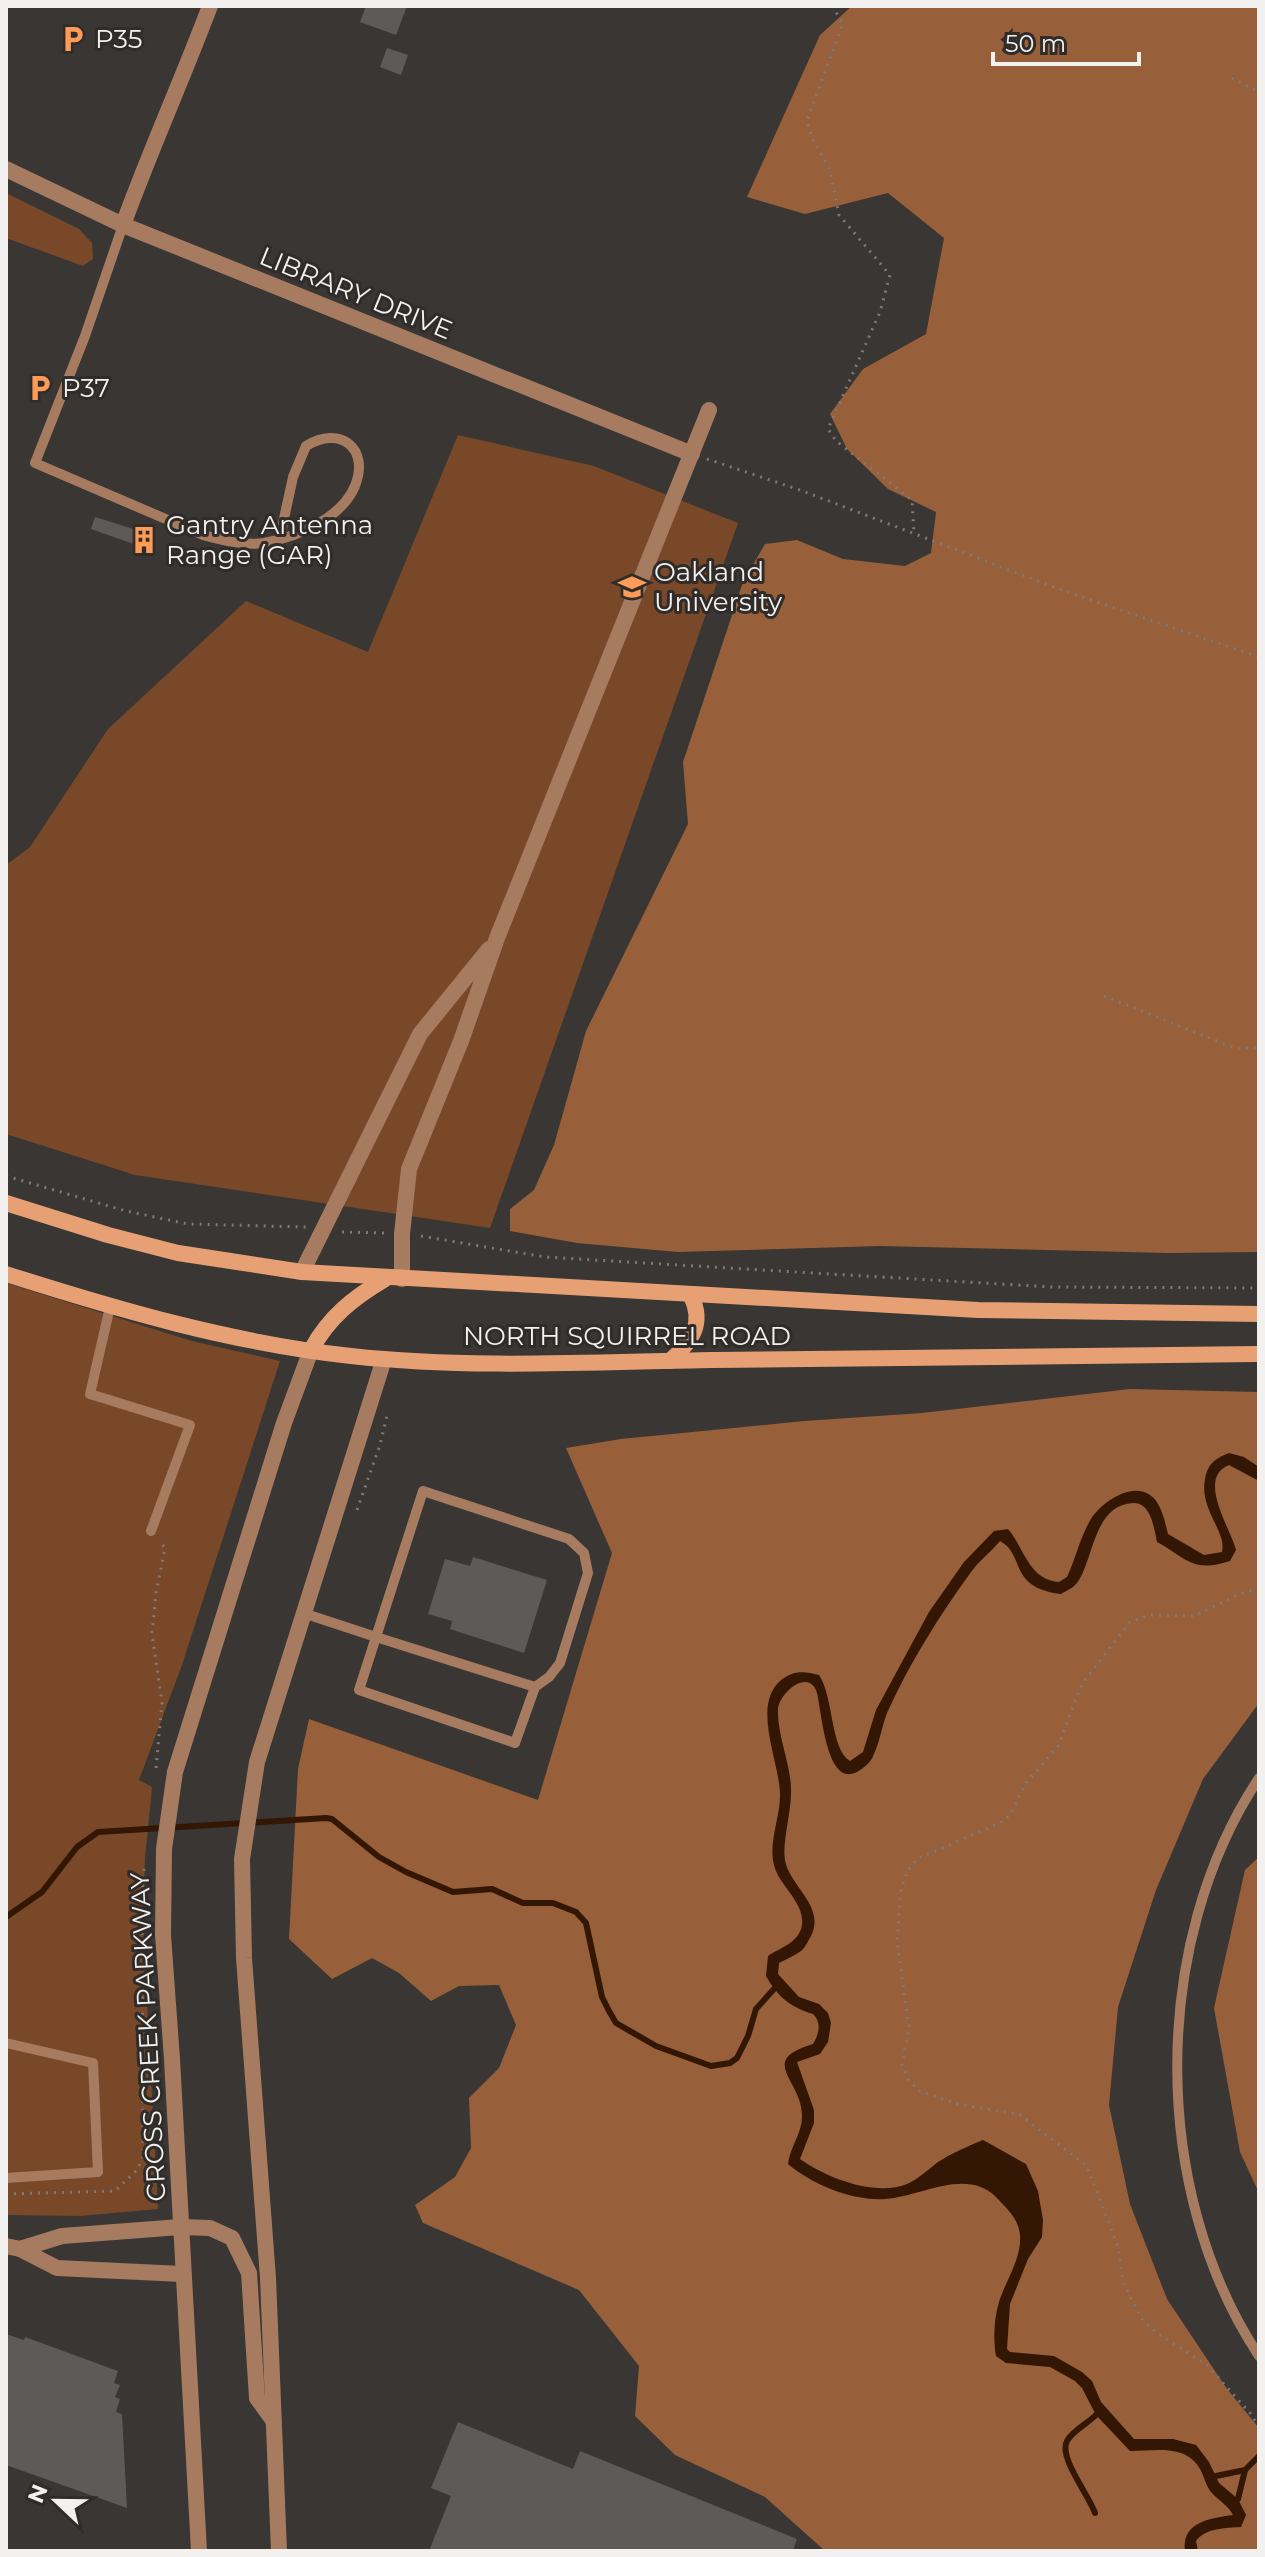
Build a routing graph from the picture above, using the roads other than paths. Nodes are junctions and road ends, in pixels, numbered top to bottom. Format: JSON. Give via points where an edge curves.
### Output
{"nodes":[{"id":1,"x":210,"y":6,"type":"edge"},
{"id":2,"x":6,"y":169,"type":"edge"},
{"id":3,"x":123,"y":225,"type":"junction"},
{"id":4,"x":709,"y":410,"type":"dead end"},
{"id":5,"x":692,"y":454,"type":"junction"},
{"id":6,"x":280,"y":537,"type":"junction"},
{"id":7,"x":497,"y":938,"type":"junction"},
{"id":8,"x":6,"y":1203,"type":"edge"},
{"id":9,"x":302,"y":1272,"type":"junction"},
{"id":10,"x":6,"y":1274,"type":"edge"},
{"id":11,"x":394,"y":1279,"type":"junction"},
{"id":12,"x":691,"y":1296,"type":"junction"},
{"id":13,"x":110,"y":1307,"type":"junction"},
{"id":14,"x":1259,"y":1314,"type":"edge"},
{"id":15,"x":311,"y":1350,"type":"junction"},
{"id":16,"x":1259,"y":1354,"type":"edge"},
{"id":17,"x":384,"y":1359,"type":"junction"},
{"id":18,"x":670,"y":1361,"type":"junction"},
{"id":19,"x":151,"y":1531,"type":"road end"},
{"id":20,"x":306,"y":1614,"type":"junction"},
{"id":21,"x":376,"y":1637,"type":"junction"},
{"id":22,"x":535,"y":1687,"type":"junction"},
{"id":23,"x":1259,"y":1778,"type":"edge"},
{"id":24,"x":6,"y":2043,"type":"edge"},
{"id":25,"x":6,"y":2178,"type":"edge"},
{"id":26,"x":180,"y":2227,"type":"junction"},
{"id":27,"x":13,"y":2248,"type":"edge"},
{"id":28,"x":182,"y":2274,"type":"junction"},
{"id":29,"x":1259,"y":2356,"type":"edge"},
{"id":30,"x":274,"y":2422,"type":"junction"},
{"id":31,"x":197,"y":2515,"type":"junction"},
{"id":32,"x":199,"y":2551,"type":"edge"},
{"id":33,"x":208,"y":2551,"type":"edge"},
{"id":34,"x":279,"y":2551,"type":"edge"}],
"edges":[{"from":1,"to":3,"type":"street"},
{"from":2,"to":3,"type":"street","name":"LIBRARY DRIVE"},
{"from":3,"to":5,"type":"street","name":"LIBRARY DRIVE"},
{"from":3,"to":6,"type":"lane","via":[[35,463],[203,535],[247,543]]},
{"from":4,"to":5,"type":"street"},
{"from":5,"to":7,"type":"street"},
{"from":6,"to":6,"type":"lane","via":[[333,516],[347,501],[359,468],[351,445],[328,437],[306,446]]},
{"from":7,"to":9,"type":"street","via":[[420,1034]]},
{"from":7,"to":11,"type":"street","via":[[409,1169]]},
{"from":8,"to":9,"type":"main road","name":"NORTH SQUIRREL ROAD","via":[[166,1250]]},
{"from":9,"to":11,"type":"main road","name":"NORTH SQUIRREL ROAD"},
{"from":10,"to":13,"type":"main road","name":"NORTH SQUIRREL ROAD"},
{"from":11,"to":12,"type":"main road","name":"NORTH SQUIRREL ROAD"},
{"from":11,"to":15,"type":"main road","via":[[365,1291],[336,1314]]},
{"from":12,"to":14,"type":"main road","name":"NORTH SQUIRREL ROAD","via":[[978,1310]]},
{"from":12,"to":18,"type":"main road","via":[[697,1326]]},
{"from":13,"to":15,"type":"main road","name":"NORTH SQUIRREL ROAD","via":[[214,1334]]},
{"from":13,"to":19,"type":"lane","via":[[90,1394],[190,1425]]},
{"from":15,"to":17,"type":"main road","name":"NORTH SQUIRREL ROAD"},
{"from":15,"to":26,"type":"street","name":"CROSS CREEK PARKWAY","via":[[175,1772],[164,1849],[163,1935]]},
{"from":16,"to":18,"type":"main road","name":"NORTH SQUIRREL ROAD"},
{"from":17,"to":18,"type":"main road","name":"NORTH SQUIRREL ROAD"},
{"from":17,"to":20,"type":"street"},
{"from":20,"to":21,"type":"lane"},
{"from":20,"to":30,"type":"street","via":[[257,1762],[242,1859]]},
{"from":21,"to":22,"type":"lane"},
{"from":21,"to":22,"type":"lane","via":[[359,1690],[515,1743]]},
{"from":21,"to":22,"type":"lane","via":[[423,1491],[569,1539],[584,1553],[588,1573],[560,1663]]},
{"from":23,"to":29,"type":"lane","via":[[1227,1835],[1197,1918],[1177,2051],[1182,2141],[1201,2229],[1234,2311]]},
{"from":24,"to":25,"type":"lane","via":[[93,2063],[98,2172]]},
{"from":26,"to":27,"type":"street","via":[[62,2236]]},
{"from":26,"to":28,"type":"street","name":"CROSS CREEK PARKWAY"},
{"from":26,"to":30,"type":"street","via":[[210,2228],[232,2238],[249,2273],[257,2398]]},
{"from":27,"to":28,"type":"street","via":[[57,2268]]},
{"from":28,"to":31,"type":"street","name":"CROSS CREEK PARKWAY"},
{"from":30,"to":34,"type":"street"},
{"from":31,"to":32,"type":"street","name":"CROSS CREEK PARKWAY"},
{"from":31,"to":33,"type":"street"}]}
